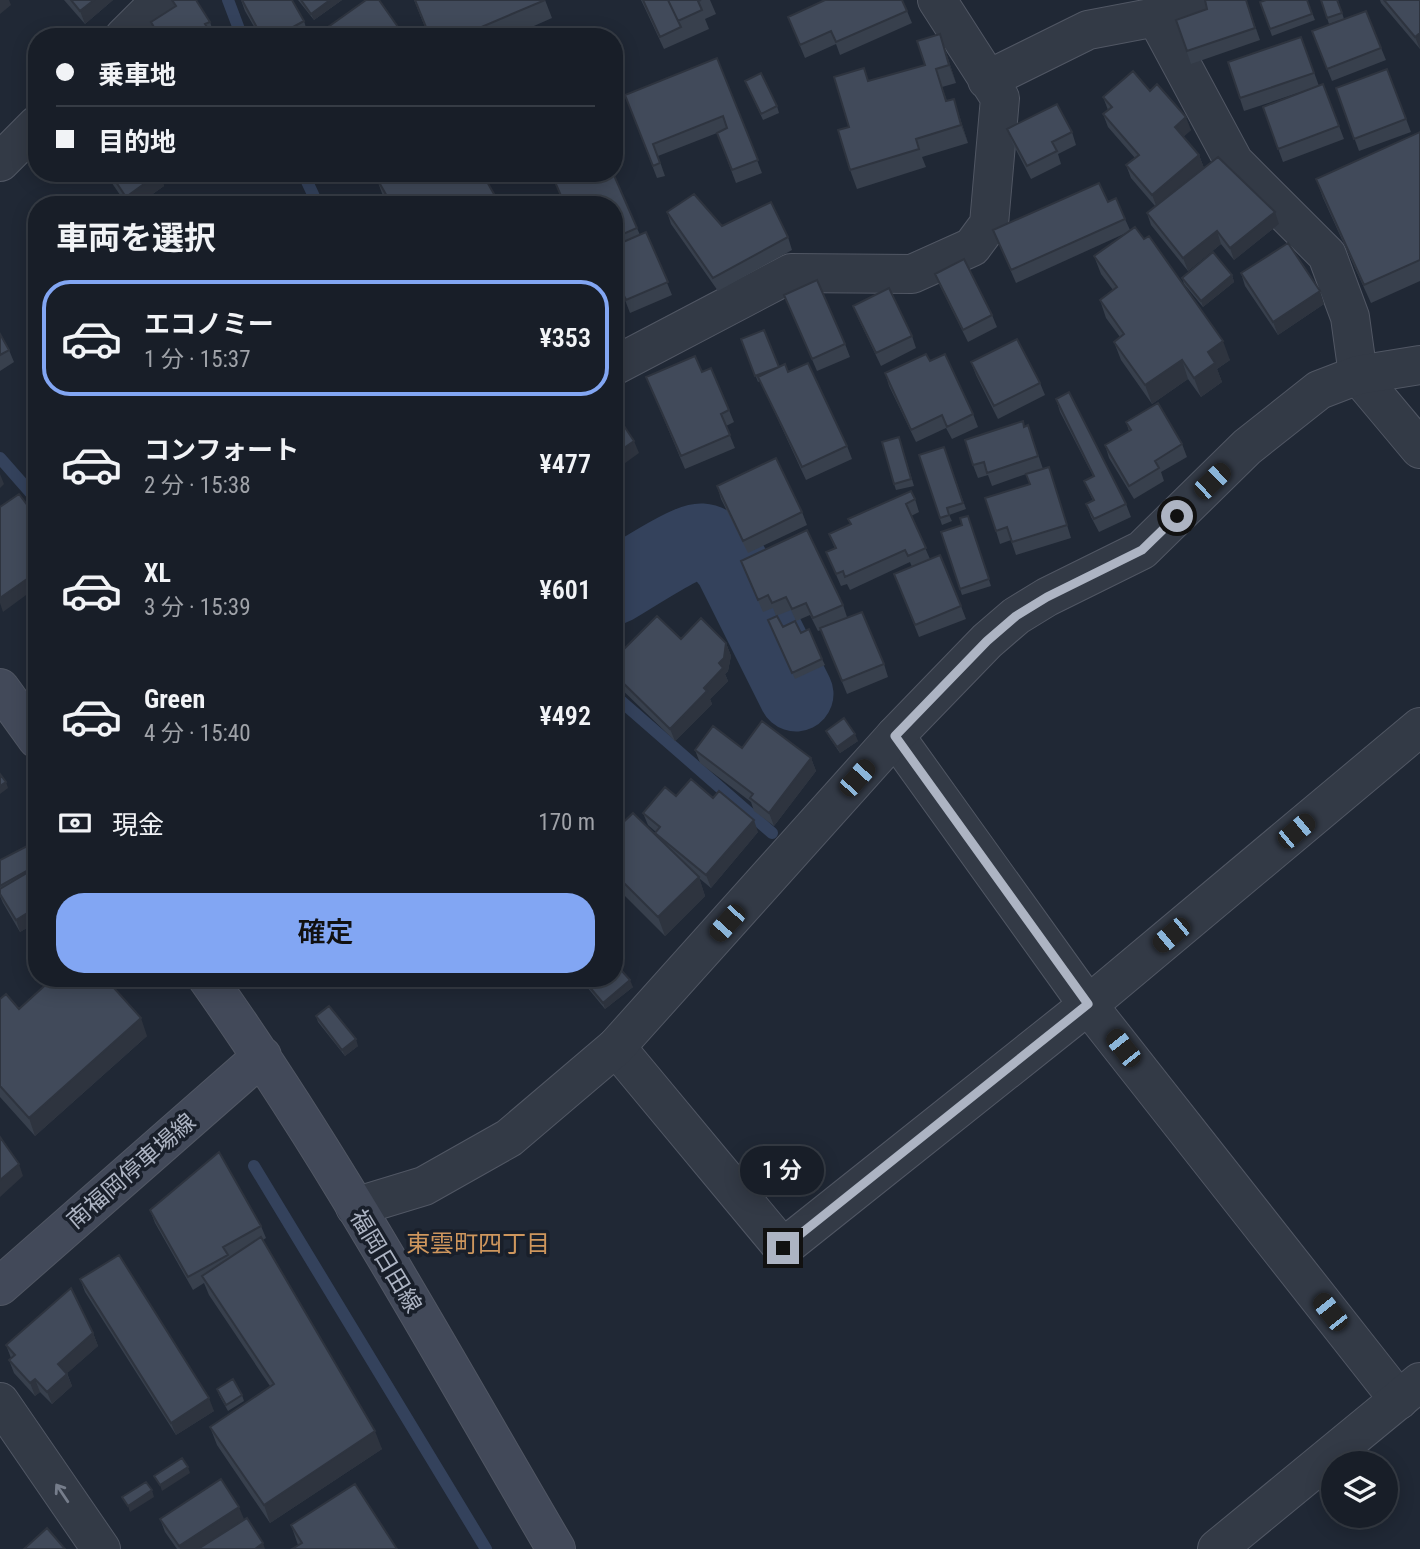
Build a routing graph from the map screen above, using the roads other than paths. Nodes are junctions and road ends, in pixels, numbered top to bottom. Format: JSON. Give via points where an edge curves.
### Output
{"nodes":[{"id":1,"x":161,"y":0,"type":"edge"},
{"id":2,"x":937,"y":0,"type":"edge"},
{"id":3,"x":1200,"y":0,"type":"edge"},
{"id":4,"x":1156,"y":17,"type":"junction"},
{"id":5,"x":133,"y":28,"type":"edge"},
{"id":6,"x":988,"y":80,"type":"junction"},
{"id":7,"x":28,"y":134,"type":"edge"},
{"id":8,"x":0,"y":162,"type":"edge"},
{"id":9,"x":623,"y":361,"type":"edge"},
{"id":10,"x":1420,"y":365,"type":"edge"},
{"id":11,"x":1359,"y":375,"type":"junction"},
{"id":12,"x":1420,"y":449,"type":"edge"},
{"id":13,"x":0,"y":688,"type":"edge"},
{"id":14,"x":28,"y":727,"type":"edge"},
{"id":15,"x":1420,"y":727,"type":"edge"},
{"id":16,"x":895,"y":736,"type":"junction"},
{"id":17,"x":213,"y":987,"type":"edge"},
{"id":18,"x":234,"y":987,"type":"edge"},
{"id":19,"x":1088,"y":1004,"type":"junction"},
{"id":20,"x":616,"y":1046,"type":"junction"},
{"id":21,"x":262,"y":1056,"type":"junction"},
{"id":22,"x":355,"y":1207,"type":"junction"},
{"id":23,"x":0,"y":1286,"type":"edge"},
{"id":24,"x":1410,"y":1391,"type":"edge"},
{"id":25,"x":0,"y":1402,"type":"edge"},
{"id":26,"x":101,"y":1549,"type":"edge"},
{"id":27,"x":556,"y":1549,"type":"edge"},
{"id":28,"x":1217,"y":1549,"type":"edge"}],
"edges":[{"from":1,"to":5,"type":"street"},
{"from":2,"to":6,"type":"street"},
{"from":3,"to":4,"type":"street"},
{"from":4,"to":6,"type":"street","via":[[1088,30]]},
{"from":4,"to":11,"type":"street","via":[[1234,162],[1327,256],[1350,317]]},
{"from":6,"to":9,"type":"street","via":[[1000,98],[989,224],[972,247],[912,274],[791,273]]},
{"from":7,"to":8,"type":"street"},
{"from":10,"to":11,"type":"street"},
{"from":11,"to":12,"type":"street"},
{"from":11,"to":16,"type":"street","via":[[1319,390],[1247,447],[1142,550],[1016,616]]},
{"from":13,"to":14,"type":"main road"},
{"from":15,"to":19,"type":"street"},
{"from":16,"to":19,"type":"street"},
{"from":16,"to":20,"type":"street"},
{"from":17,"to":21,"type":"main road","name":"福岡日田線"},
{"from":18,"to":21,"type":"street"},
{"from":19,"to":20,"type":"street","via":[[783,1248]]},
{"from":19,"to":24,"type":"street"},
{"from":20,"to":22,"type":"street","via":[[509,1138],[424,1186]]},
{"from":21,"to":22,"type":"main road","name":"福岡日田線"},
{"from":21,"to":23,"type":"main road","name":"南福岡停車場線"},
{"from":22,"to":27,"type":"main road","name":"福岡日田線"},
{"from":24,"to":28,"type":"street"},
{"from":26,"to":25,"type":"street","one_way":true}]}
